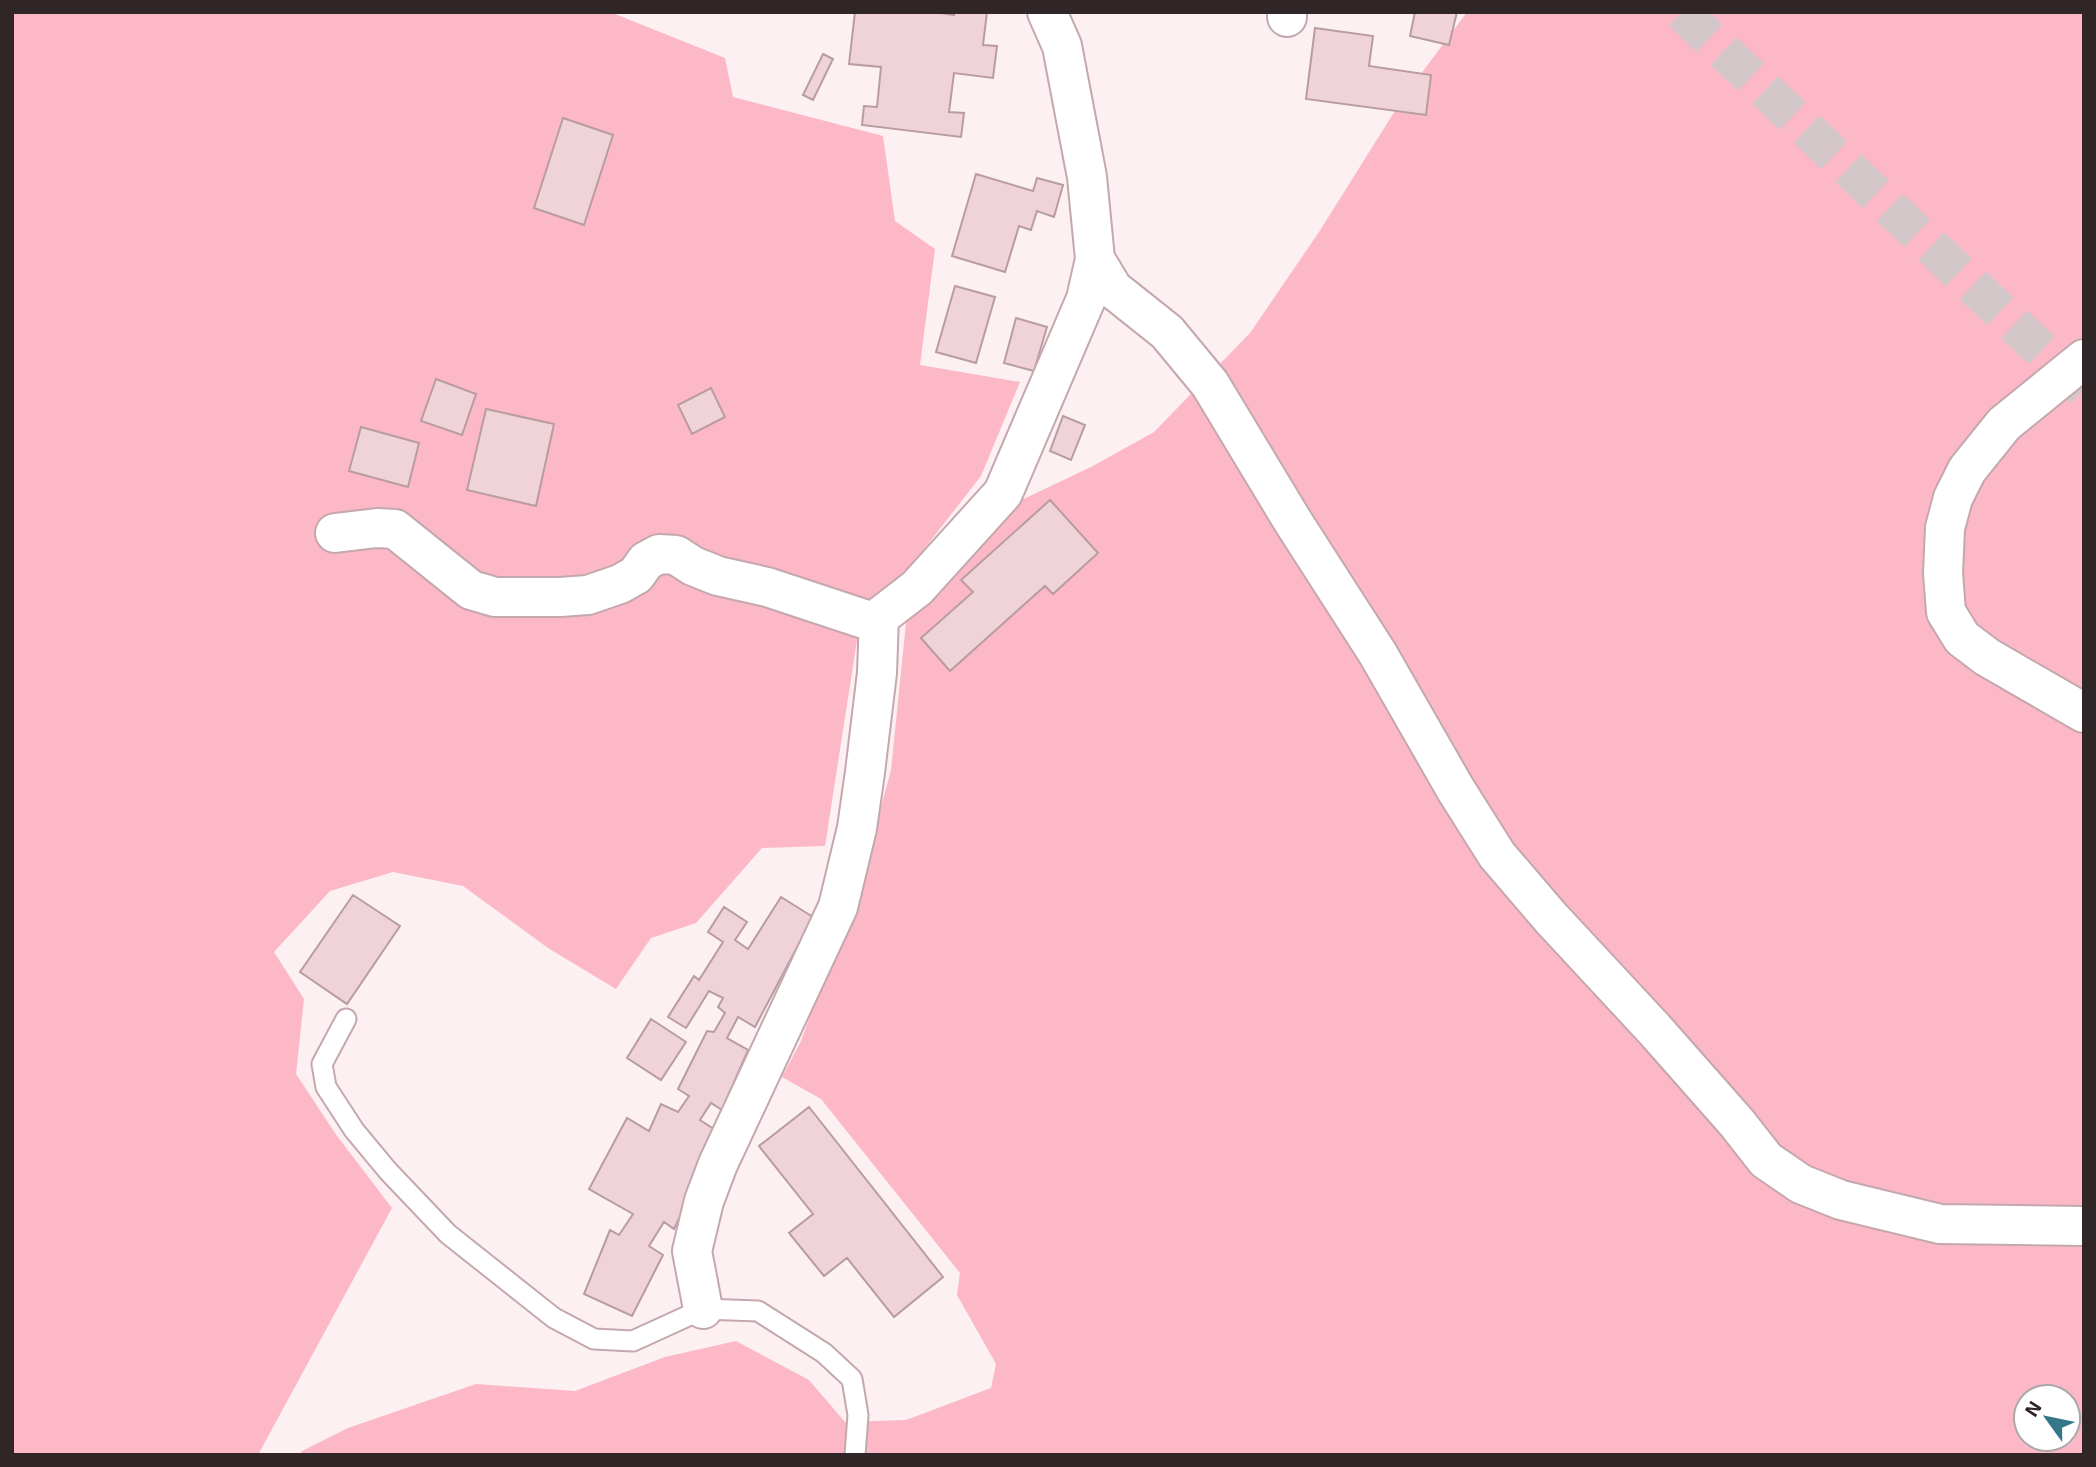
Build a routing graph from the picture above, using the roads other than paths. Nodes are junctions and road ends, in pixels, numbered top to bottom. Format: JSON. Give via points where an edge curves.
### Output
{"nodes":[{"id":1,"x":1046,"y":12,"type":"edge"},
{"id":2,"x":1095,"y":259,"type":"junction"},
{"id":3,"x":2084,"y":359,"type":"edge"},
{"id":4,"x":335,"y":533,"type":"dead end"},
{"id":5,"x":879,"y":617,"type":"junction"},
{"id":6,"x":2084,"y":713,"type":"edge"},
{"id":7,"x":346,"y":1019,"type":"dead end"},
{"id":8,"x":2084,"y":1226,"type":"edge"},
{"id":9,"x":703,"y":1309,"type":"junction"},
{"id":10,"x":855,"y":1455,"type":"edge"}],
"edges":[{"from":1,"to":2,"type":"street","via":[[1062,46],[1087,177]]},
{"from":2,"to":5,"type":"street","via":[[1086,299],[1003,493],[917,588]]},
{"from":2,"to":8,"type":"street","via":[[1113,289],[1167,332],[1210,384],[1497,855],[1766,1160],[1801,1184],[1841,1200],[1940,1224]]},
{"from":3,"to":6,"type":"street","via":[[2004,424],[1967,470],[1945,528],[1943,573],[1946,612],[1962,638]]},
{"from":4,"to":5,"type":"street","via":[[395,528],[471,590],[495,597],[588,595],[636,575],[646,561],[659,554],[677,555],[718,576],[873,622]]},
{"from":5,"to":9,"type":"street","via":[[877,673],[860,806],[838,907],[704,1201],[692,1251]]},
{"from":7,"to":9,"type":"lane","via":[[322,1064],[326,1087],[388,1171],[448,1234],[554,1318],[594,1339],[633,1341]]},
{"from":9,"to":10,"type":"lane","via":[[758,1311],[824,1353],[852,1379],[858,1415]]}]}
